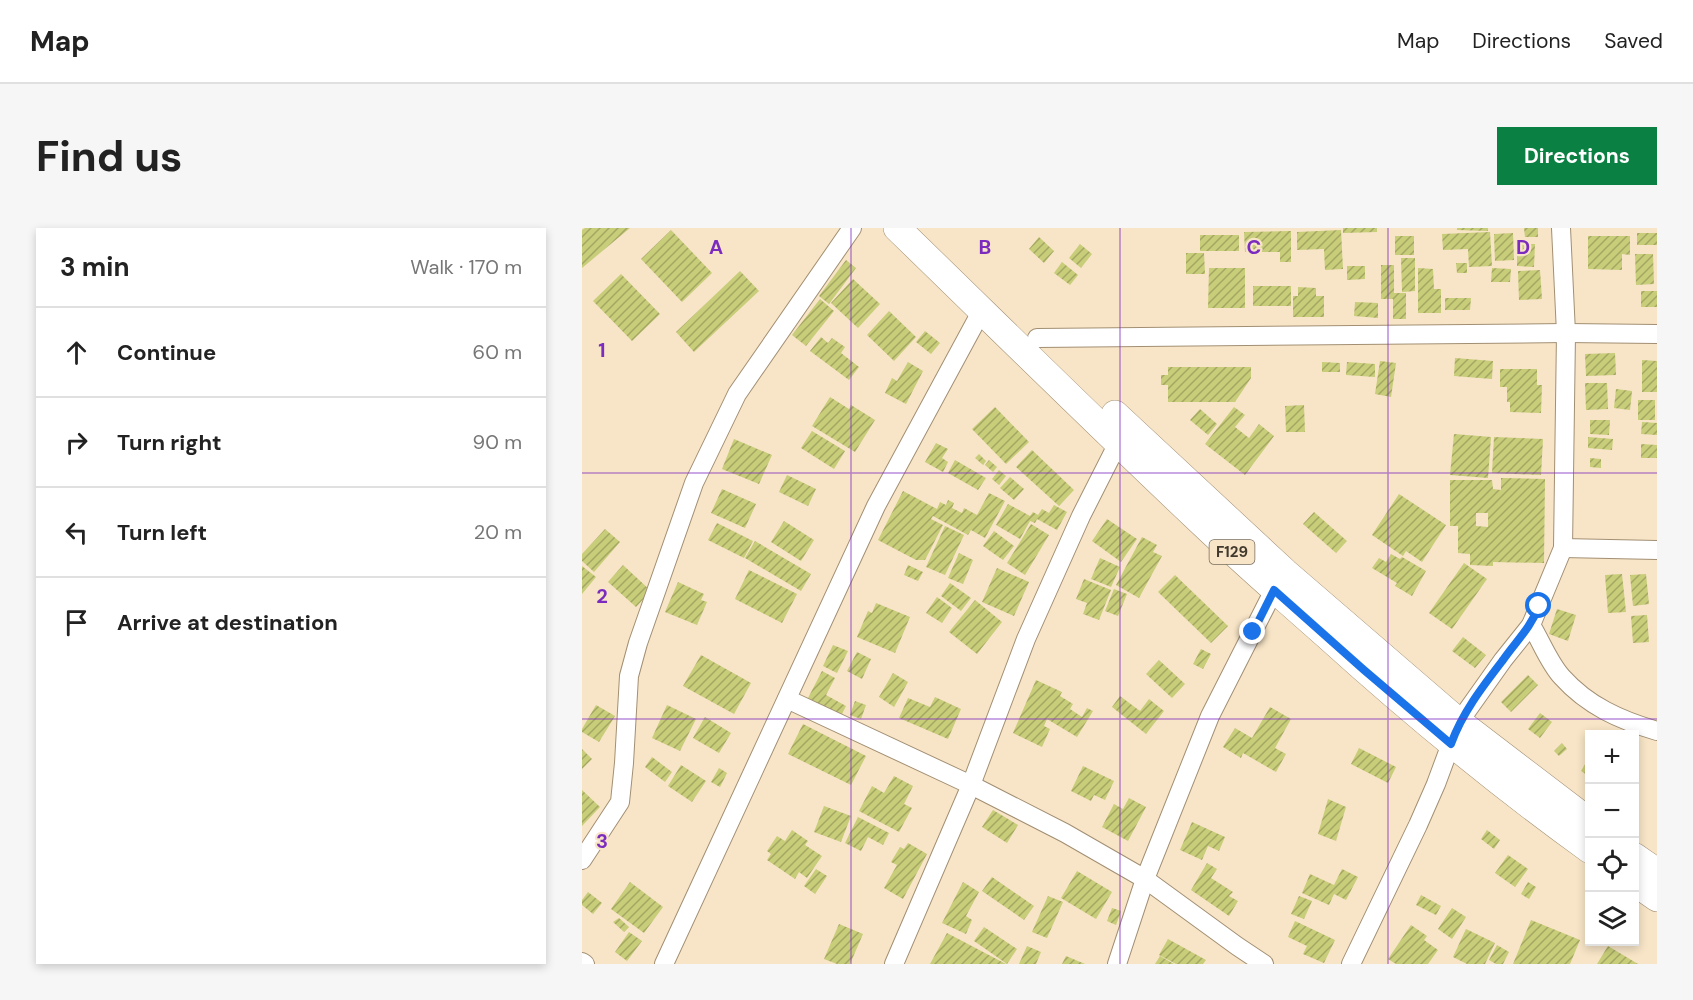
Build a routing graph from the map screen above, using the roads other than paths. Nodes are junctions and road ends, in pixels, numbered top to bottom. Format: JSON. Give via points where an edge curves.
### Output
{"nodes":[{"id":1,"x":852,"y":228,"type":"edge"},
{"id":2,"x":897,"y":228,"type":"edge"},
{"id":3,"x":922,"y":228,"type":"edge"},
{"id":4,"x":1561,"y":228,"type":"edge"},
{"id":5,"x":982,"y":310,"type":"junction"},
{"id":6,"x":1566,"y":333,"type":"junction"},
{"id":7,"x":1657,"y":334,"type":"edge"},
{"id":8,"x":1037,"y":338,"type":"junction"},
{"id":9,"x":1118,"y":443,"type":"junction"},
{"id":10,"x":1563,"y":548,"type":"junction"},
{"id":11,"x":1657,"y":550,"type":"edge"},
{"id":12,"x":1274,"y":590,"type":"junction"},
{"id":13,"x":1531,"y":625,"type":"junction"},
{"id":14,"x":787,"y":699,"type":"junction"},
{"id":15,"x":1657,"y":731,"type":"edge"},
{"id":16,"x":1455,"y":733,"type":"junction"},
{"id":17,"x":971,"y":785,"type":"junction"},
{"id":18,"x":1585,"y":819,"type":"edge"},
{"id":19,"x":1585,"y":846,"type":"edge"},
{"id":20,"x":1639,"y":859,"type":"edge"},
{"id":21,"x":582,"y":860,"type":"edge"},
{"id":22,"x":1657,"y":872,"type":"edge"},
{"id":23,"x":1145,"y":879,"type":"junction"},
{"id":24,"x":1639,"y":885,"type":"edge"},
{"id":25,"x":1657,"y":898,"type":"edge"},
{"id":26,"x":664,"y":964,"type":"edge"},
{"id":27,"x":894,"y":964,"type":"edge"},
{"id":28,"x":1117,"y":964,"type":"edge"},
{"id":29,"x":1264,"y":964,"type":"edge"},
{"id":30,"x":1351,"y":964,"type":"edge"}],
"edges":[{"from":1,"to":21,"type":"street","via":[[736,394],[694,483],[629,676],[620,802]]},
{"from":2,"to":5,"type":"main road","number":"F129"},
{"from":3,"to":8,"type":"main road","number":"F129"},
{"from":4,"to":6,"type":"street"},
{"from":5,"to":9,"type":"main road","number":"F129"},
{"from":5,"to":14,"type":"street","via":[[876,506]]},
{"from":6,"to":7,"type":"street"},
{"from":6,"to":8,"type":"street"},
{"from":6,"to":10,"type":"street"},
{"from":8,"to":16,"type":"main road","number":"F129"},
{"from":9,"to":12,"type":"main road","number":"F129"},
{"from":9,"to":17,"type":"street","via":[[1026,639]]},
{"from":10,"to":11,"type":"street"},
{"from":10,"to":13,"type":"street"},
{"from":12,"to":16,"type":"main road","number":"F129","via":[[1364,670]]},
{"from":12,"to":23,"type":"street","via":[[1210,716]]},
{"from":13,"to":15,"type":"street","via":[[1561,676],[1590,702],[1623,721]]},
{"from":13,"to":16,"type":"street"},
{"from":14,"to":17,"type":"street"},
{"from":14,"to":26,"type":"street"},
{"from":16,"to":18,"type":"main road","number":"F129"},
{"from":16,"to":19,"type":"main road","number":"F129","via":[[1513,794]]},
{"from":16,"to":30,"type":"street","via":[[1418,825]]},
{"from":17,"to":23,"type":"street"},
{"from":17,"to":27,"type":"street"},
{"from":20,"to":22,"type":"main road"},
{"from":23,"to":28,"type":"street"},
{"from":23,"to":29,"type":"street"},
{"from":24,"to":25,"type":"main road"}]}
